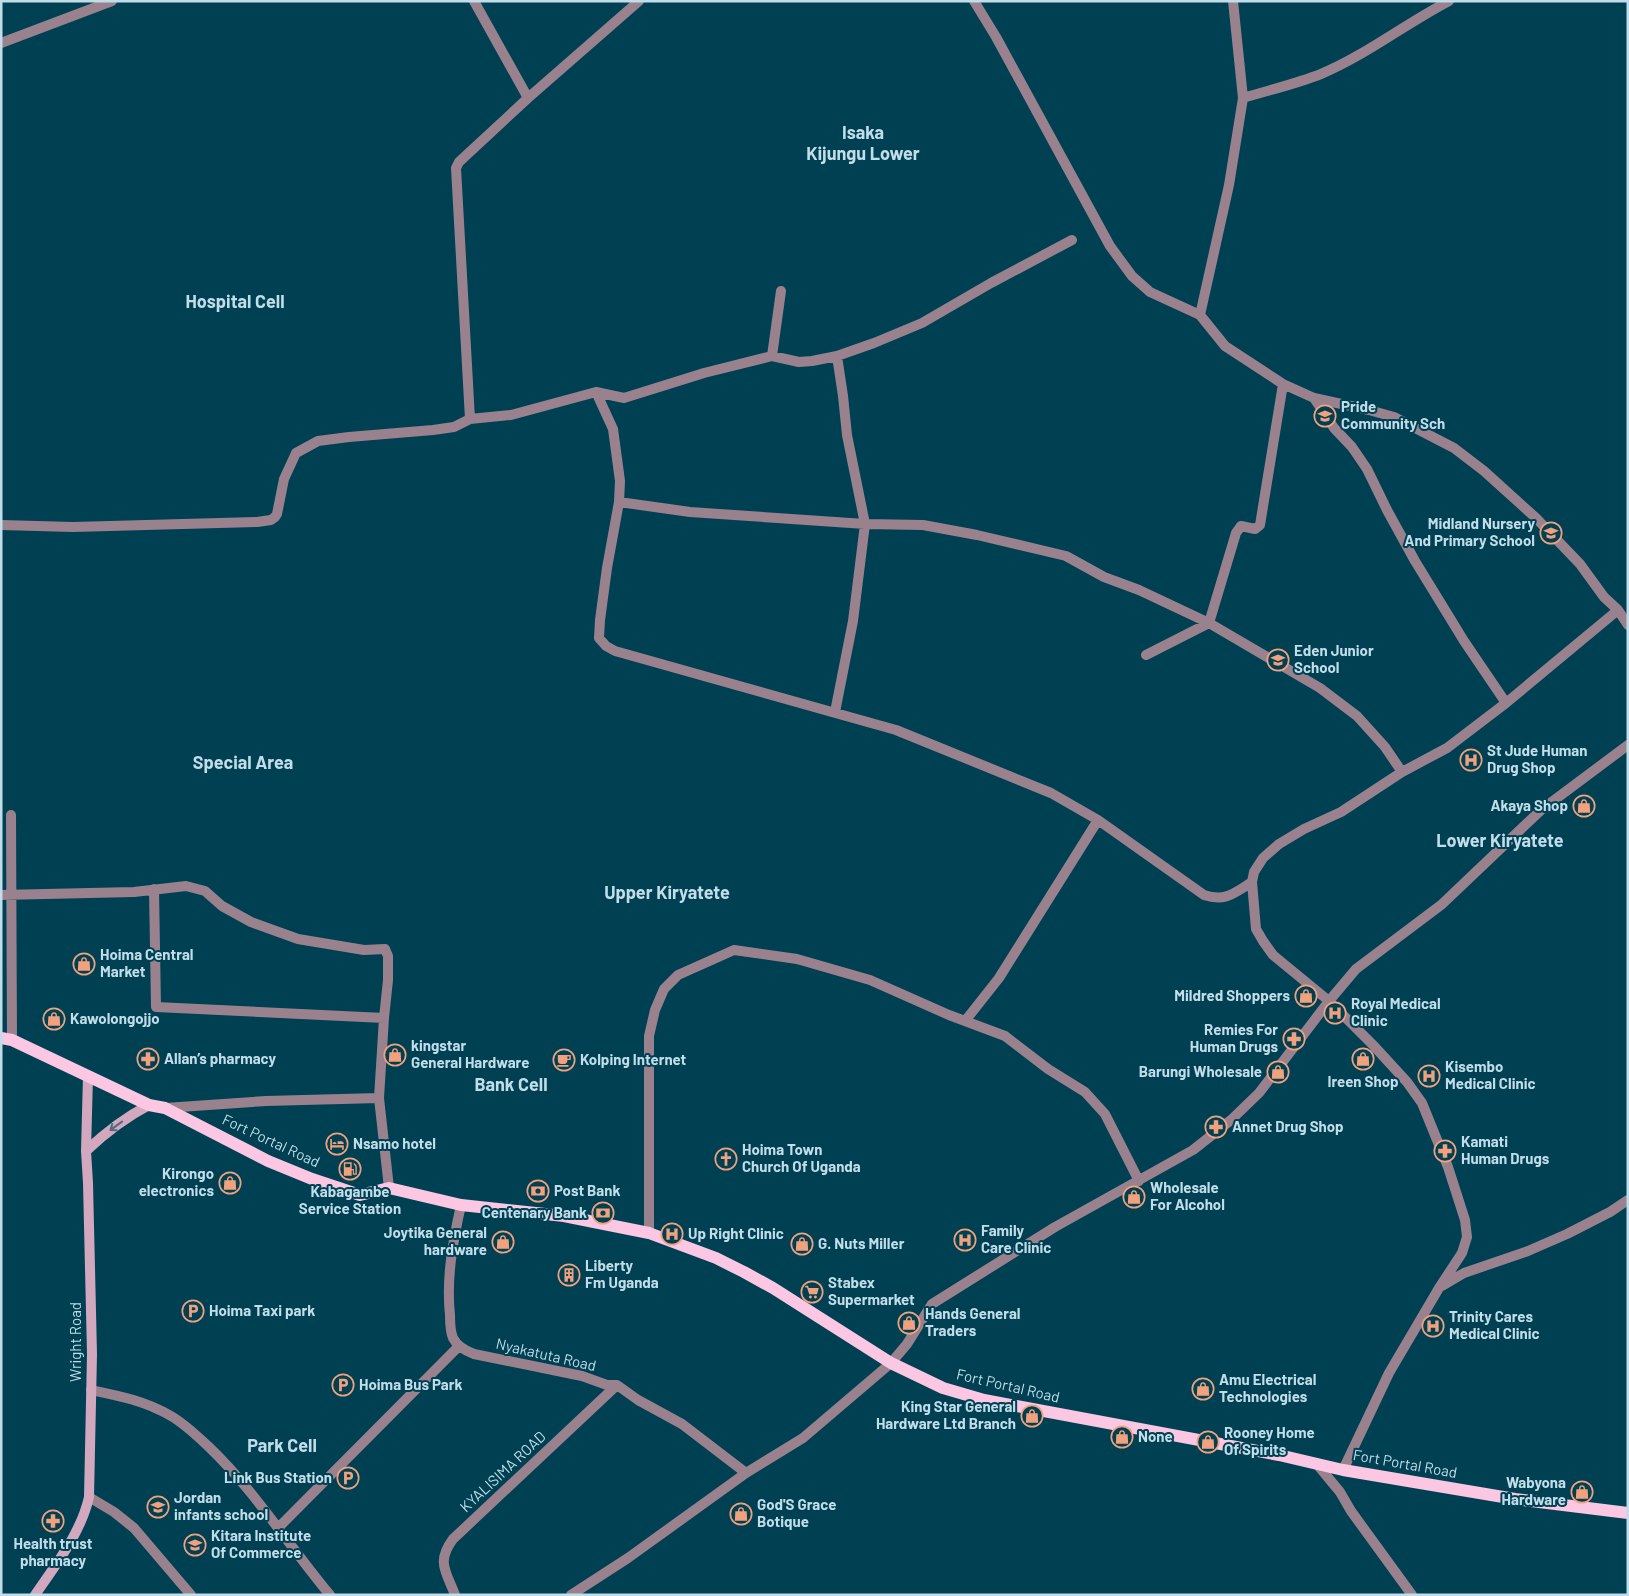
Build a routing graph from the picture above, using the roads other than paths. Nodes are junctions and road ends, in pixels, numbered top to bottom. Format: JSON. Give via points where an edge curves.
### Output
{"nodes":[{"id":1,"x":112,"y":1,"type":"edge"},
{"id":2,"x":474,"y":1,"type":"edge"},
{"id":3,"x":639,"y":1,"type":"edge"},
{"id":4,"x":974,"y":1,"type":"edge"},
{"id":5,"x":1233,"y":1,"type":"edge"},
{"id":6,"x":1449,"y":1,"type":"edge"},
{"id":7,"x":1,"y":43,"type":"edge"},
{"id":8,"x":528,"y":98,"type":"junction"},
{"id":9,"x":1243,"y":98,"type":"junction"},
{"id":10,"x":1072,"y":240,"type":"dead end"},
{"id":11,"x":781,"y":291,"type":"dead end"},
{"id":12,"x":1200,"y":315,"type":"junction"},
{"id":13,"x":772,"y":356,"type":"junction"},
{"id":14,"x":837,"y":356,"type":"junction"},
{"id":15,"x":1283,"y":384,"type":"junction"},
{"id":16,"x":596,"y":392,"type":"junction"},
{"id":17,"x":1314,"y":398,"type":"junction"},
{"id":18,"x":470,"y":419,"type":"junction"},
{"id":19,"x":620,"y":502,"type":"junction"},
{"id":20,"x":865,"y":524,"type":"junction"},
{"id":21,"x":1,"y":525,"type":"edge"},
{"id":22,"x":1618,"y":610,"type":"junction"},
{"id":23,"x":1209,"y":622,"type":"junction"},
{"id":24,"x":1628,"y":625,"type":"edge"},
{"id":25,"x":1146,"y":655,"type":"dead end"},
{"id":26,"x":1506,"y":703,"type":"junction"},
{"id":27,"x":835,"y":712,"type":"junction"},
{"id":28,"x":1628,"y":745,"type":"edge"},
{"id":29,"x":1402,"y":772,"type":"junction"},
{"id":30,"x":11,"y":815,"type":"dead end"},
{"id":31,"x":1098,"y":820,"type":"junction"},
{"id":32,"x":1252,"y":882,"type":"junction"},
{"id":33,"x":154,"y":889,"type":"junction"},
{"id":34,"x":6,"y":894,"type":"edge"},
{"id":35,"x":1329,"y":1001,"type":"junction"},
{"id":36,"x":384,"y":1018,"type":"junction"},
{"id":37,"x":965,"y":1022,"type":"junction"},
{"id":38,"x":6,"y":1039,"type":"edge"},
{"id":39,"x":88,"y":1076,"type":"junction"},
{"id":40,"x":379,"y":1098,"type":"junction"},
{"id":41,"x":149,"y":1105,"type":"junction"},
{"id":42,"x":165,"y":1108,"type":"junction"},
{"id":43,"x":86,"y":1151,"type":"junction"},
{"id":44,"x":1139,"y":1181,"type":"junction"},
{"id":45,"x":389,"y":1188,"type":"junction"},
{"id":46,"x":1628,"y":1200,"type":"edge"},
{"id":47,"x":461,"y":1205,"type":"junction"},
{"id":48,"x":649,"y":1233,"type":"junction"},
{"id":49,"x":1439,"y":1288,"type":"junction"},
{"id":50,"x":459,"y":1346,"type":"junction"},
{"id":51,"x":891,"y":1363,"type":"junction"},
{"id":52,"x":617,"y":1385,"type":"junction"},
{"id":53,"x":91,"y":1390,"type":"junction"},
{"id":54,"x":1316,"y":1464,"type":"junction"},
{"id":55,"x":1343,"y":1470,"type":"junction"},
{"id":56,"x":746,"y":1473,"type":"junction"},
{"id":57,"x":89,"y":1496,"type":"junction"},
{"id":58,"x":1628,"y":1513,"type":"edge"},
{"id":59,"x":278,"y":1528,"type":"junction"},
{"id":60,"x":35,"y":1595,"type":"edge"},
{"id":61,"x":191,"y":1595,"type":"edge"},
{"id":62,"x":330,"y":1595,"type":"edge"},
{"id":63,"x":455,"y":1595,"type":"edge"},
{"id":64,"x":571,"y":1595,"type":"edge"},
{"id":65,"x":1412,"y":1595,"type":"edge"}],
"edges":[{"from":1,"to":7,"type":"street"},
{"from":2,"to":8,"type":"street"},
{"from":3,"to":8,"type":"street"},
{"from":4,"to":12,"type":"street","via":[[1110,246],[1132,276],[1150,292]]},
{"from":5,"to":9,"type":"street"},
{"from":6,"to":9,"type":"street","via":[[1365,52],[1320,74]]},
{"from":8,"to":18,"type":"street","via":[[456,168]]},
{"from":9,"to":12,"type":"street","via":[[1229,184]]},
{"from":10,"to":14,"type":"street","via":[[922,323]]},
{"from":11,"to":13,"type":"street"},
{"from":12,"to":15,"type":"street","via":[[1225,346]]},
{"from":13,"to":14,"type":"street","via":[[799,362]]},
{"from":13,"to":16,"type":"street","via":[[624,398]]},
{"from":14,"to":20,"type":"street","via":[[847,435]]},
{"from":15,"to":17,"type":"street"},
{"from":15,"to":23,"type":"street","via":[[1261,521],[1255,529],[1245,525],[1236,533]]},
{"from":16,"to":18,"type":"street","via":[[511,415]]},
{"from":16,"to":19,"type":"street","via":[[613,429]]},
{"from":17,"to":22,"type":"street","via":[[1394,417],[1454,448],[1536,518]]},
{"from":17,"to":26,"type":"street","via":[[1367,469],[1415,560]]},
{"from":18,"to":21,"type":"street","via":[[454,427],[318,441],[296,453],[284,479],[277,514],[271,520],[73,527]]},
{"from":19,"to":20,"type":"street","via":[[690,512]]},
{"from":19,"to":27,"type":"street","via":[[600,620],[600,638],[606,646]]},
{"from":20,"to":23,"type":"street","via":[[923,525],[1066,556],[1104,577]]},
{"from":20,"to":27,"type":"street","via":[[853,621]]},
{"from":22,"to":24,"type":"street"},
{"from":22,"to":26,"type":"street"},
{"from":23,"to":25,"type":"street"},
{"from":23,"to":29,"type":"street","via":[[1320,688],[1357,716]]},
{"from":26,"to":29,"type":"street","via":[[1447,748]]},
{"from":27,"to":31,"type":"street","via":[[896,730],[1051,793]]},
{"from":28,"to":35,"type":"street","via":[[1541,810],[1441,905],[1356,969]]},
{"from":29,"to":32,"type":"street","via":[[1341,812],[1279,844],[1263,858]]},
{"from":30,"to":34,"type":"street"},
{"from":31,"to":32,"type":"street","via":[[1204,895],[1228,897]]},
{"from":31,"to":37,"type":"street","via":[[999,978]]},
{"from":32,"to":35,"type":"street","via":[[1256,928],[1263,941],[1274,955]]},
{"from":33,"to":34,"type":"street"},
{"from":33,"to":36,"type":"street","via":[[186,886],[205,891],[222,906],[251,922],[298,939],[364,950],[385,948],[388,980]]},
{"from":33,"to":36,"type":"street","via":[[156,1007]]},
{"from":34,"to":38,"type":"street"},
{"from":35,"to":44,"type":"street","via":[[1259,1093],[1231,1120],[1193,1150]]},
{"from":35,"to":49,"type":"street","via":[[1407,1082],[1422,1103],[1448,1167],[1466,1220],[1467,1236],[1462,1252]]},
{"from":36,"to":40,"type":"street"},
{"from":37,"to":44,"type":"street","via":[[1005,1036],[1085,1092],[1105,1114]]},
{"from":37,"to":48,"type":"street","via":[[870,980],[797,959],[734,950],[678,975],[664,989],[649,1036]]},
{"from":38,"to":39,"type":"main road","name":"Fort Portal Road"},
{"from":39,"to":41,"type":"main road","name":"Fort Portal Road"},
{"from":39,"to":43,"type":"street","name":"Wright Road"},
{"from":40,"to":42,"type":"street"},
{"from":40,"to":45,"type":"street"},
{"from":41,"to":42,"type":"main road","name":"Fort Portal Road"},
{"from":41,"to":43,"type":"street","one_way":true,"via":[[107,1132]]},
{"from":42,"to":45,"type":"main road","name":"Fort Portal Road","via":[[268,1161],[312,1179],[360,1194]]},
{"from":43,"to":53,"type":"street","name":"Wright Road"},
{"from":44,"to":51,"type":"street","via":[[1055,1227],[932,1304]]},
{"from":45,"to":47,"type":"main road","name":"Fort Portal Road"},
{"from":46,"to":49,"type":"street","via":[[1567,1234],[1464,1273]]},
{"from":47,"to":48,"type":"main road","name":"Fort Portal Road","via":[[564,1216]]},
{"from":47,"to":50,"type":"street","via":[[448,1296],[451,1328]]},
{"from":48,"to":51,"type":"main road","name":"Fort Portal Road","via":[[744,1272]]},
{"from":49,"to":55,"type":"street","via":[[1389,1372]]},
{"from":50,"to":52,"type":"street","name":"Nyakatuta Road","via":[[474,1354]]},
{"from":50,"to":59,"type":"street"},
{"from":51,"to":54,"type":"main road","name":"Fort Portal Road","via":[[943,1388],[984,1400]]},
{"from":51,"to":56,"type":"street","via":[[803,1438]]},
{"from":52,"to":56,"type":"street","name":"Nyakatuta Road","via":[[682,1424]]},
{"from":52,"to":63,"type":"street","name":"KYALISIMA ROAD","via":[[453,1539],[443,1561]]},
{"from":53,"to":57,"type":"street","name":"Wright Road"},
{"from":53,"to":59,"type":"street","via":[[136,1400],[183,1424],[227,1465]]},
{"from":54,"to":55,"type":"main road","name":"Fort Portal Road"},
{"from":54,"to":65,"type":"street","via":[[1340,1492]]},
{"from":55,"to":58,"type":"main road","name":"Fort Portal Road","via":[[1515,1499]]},
{"from":56,"to":64,"type":"street"},
{"from":57,"to":60,"type":"street","name":"Wright Road","via":[[77,1530]]},
{"from":57,"to":61,"type":"street","via":[[134,1528]]},
{"from":59,"to":62,"type":"street"}]}
